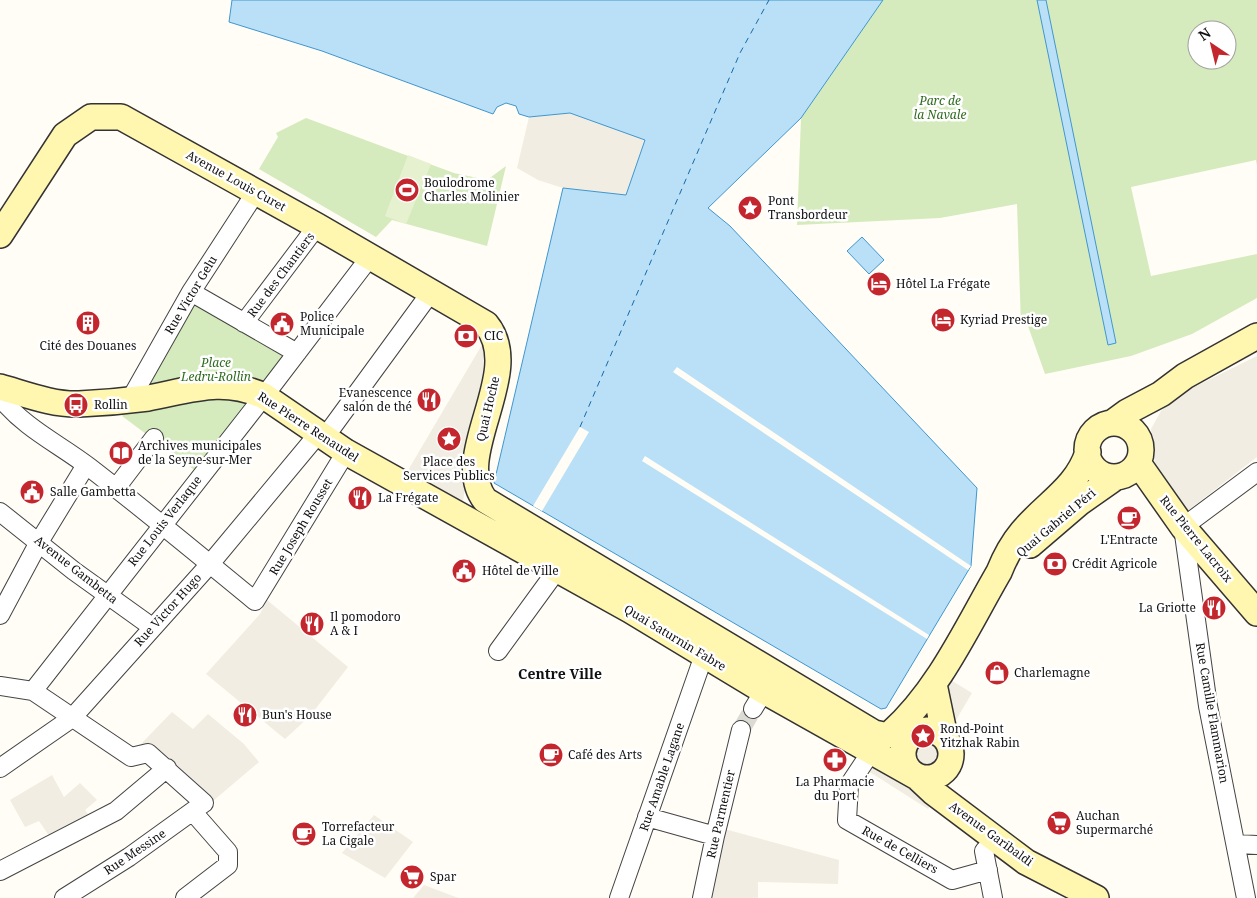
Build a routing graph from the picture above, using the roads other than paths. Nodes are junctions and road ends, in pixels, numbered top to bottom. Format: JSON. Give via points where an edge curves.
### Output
{"nodes":[{"id":1,"x":256,"y":192,"type":"junction"},
{"id":2,"x":317,"y":226,"type":"junction"},
{"id":3,"x":2,"y":234,"type":"edge"},
{"id":4,"x":370,"y":257,"type":"junction"},
{"id":5,"x":191,"y":292,"type":"junction"},
{"id":6,"x":431,"y":292,"type":"junction"},
{"id":7,"x":244,"y":323,"type":"junction"},
{"id":8,"x":493,"y":333,"type":"joint"},
{"id":9,"x":1257,"y":336,"type":"edge"},
{"id":10,"x":298,"y":353,"type":"junction"},
{"id":11,"x":0,"y":387,"type":"edge"},
{"id":12,"x":1161,"y":394,"type":"junction"},
{"id":13,"x":264,"y":396,"type":"junction"},
{"id":14,"x":0,"y":397,"type":"edge"},
{"id":15,"x":130,"y":400,"type":"junction"},
{"id":16,"x":1112,"y":423,"type":"junction"},
{"id":17,"x":322,"y":435,"type":"junction"},
{"id":18,"x":154,"y":438,"type":"dead end"},
{"id":19,"x":346,"y":452,"type":"junction"},
{"id":20,"x":1088,"y":452,"type":"junction"},
{"id":21,"x":1139,"y":452,"type":"junction"},
{"id":22,"x":86,"y":465,"type":"junction"},
{"id":23,"x":1257,"y":472,"type":"edge"},
{"id":24,"x":1116,"y":476,"type":"junction"},
{"id":25,"x":476,"y":486,"type":"joint"},
{"id":26,"x":116,"y":488,"type":"junction"},
{"id":27,"x":431,"y":500,"type":"joint"},
{"id":28,"x":0,"y":512,"type":"edge"},
{"id":29,"x":163,"y":524,"type":"junction"},
{"id":30,"x":1183,"y":527,"type":"junction"},
{"id":31,"x":39,"y":542,"type":"junction"},
{"id":32,"x":210,"y":564,"type":"junction"},
{"id":33,"x":557,"y":570,"type":"junction"},
{"id":34,"x":999,"y":572,"type":"junction"},
{"id":35,"x":108,"y":596,"type":"junction"},
{"id":36,"x":1257,"y":613,"type":"edge"},
{"id":37,"x":0,"y":615,"type":"edge"},
{"id":38,"x":152,"y":627,"type":"junction"},
{"id":39,"x":498,"y":651,"type":"dead end"},
{"id":40,"x":704,"y":656,"type":"junction"},
{"id":41,"x":934,"y":684,"type":"junction"},
{"id":42,"x":0,"y":686,"type":"edge"},
{"id":43,"x":33,"y":691,"type":"junction"},
{"id":44,"x":72,"y":718,"type":"junction"},
{"id":45,"x":741,"y":730,"type":"tunnel mouth"},
{"id":46,"x":903,"y":733,"type":"junction"},
{"id":47,"x":945,"y":737,"type":"junction"},
{"id":48,"x":870,"y":752,"type":"junction"},
{"id":49,"x":0,"y":768,"type":"edge"},
{"id":50,"x":167,"y":768,"type":"junction"},
{"id":51,"x":917,"y":777,"type":"junction"},
{"id":52,"x":199,"y":807,"type":"junction"},
{"id":53,"x":647,"y":817,"type":"junction"},
{"id":54,"x":715,"y":836,"type":"junction"},
{"id":55,"x":995,"y":839,"type":"junction"},
{"id":56,"x":1237,"y":844,"type":"junction"},
{"id":57,"x":1257,"y":845,"type":"edge"},
{"id":58,"x":988,"y":870,"type":"junction"},
{"id":59,"x":0,"y":871,"type":"edge"},
{"id":60,"x":64,"y":898,"type":"edge"},
{"id":61,"x":185,"y":898,"type":"edge"},
{"id":62,"x":619,"y":898,"type":"edge"},
{"id":63,"x":702,"y":898,"type":"edge"},
{"id":64,"x":993,"y":898,"type":"edge"},
{"id":65,"x":1096,"y":898,"type":"edge"},
{"id":66,"x":1246,"y":898,"type":"edge"}],
"edges":[{"from":1,"to":2,"type":"main road","name":"Avenue Louis Curet"},
{"from":1,"to":3,"type":"main road","name":"Avenue Louis Curet","via":[[121,117],[91,117],[65,135]]},
{"from":1,"to":5,"type":"street","name":"Rue Victor Gelu"},
{"from":2,"to":4,"type":"main road","name":"Avenue Louis Curet"},
{"from":2,"to":7,"type":"street","name":"Rue des Chantiers"},
{"from":4,"to":6,"type":"main road","name":"Avenue Louis Curet"},
{"from":4,"to":10,"type":"street","name":"Rue Louis Verlaque"},
{"from":5,"to":7,"type":"street"},
{"from":5,"to":15,"type":"street","name":"Rue Victor Gelu"},
{"from":6,"to":8,"type":"main road","name":"Avenue Louis Curet","via":[[477,318]]},
{"from":6,"to":17,"type":"street","name":"Rue Victor Hugo"},
{"from":7,"to":10,"type":"street"},
{"from":8,"to":25,"type":"main road","name":"Quai Hoche","via":[[498,349],[496,375],[477,457]]},
{"from":9,"to":12,"type":"main road","via":[[1185,376]]},
{"from":10,"to":13,"type":"street","name":"Rue Louis Verlaque"},
{"from":11,"to":15,"type":"main road","name":"Rue Pierre Renaudel","via":[[50,401],[76,404]]},
{"from":12,"to":16,"type":"main road"},
{"from":12,"to":21,"type":"main road","via":[[1144,423]]},
{"from":13,"to":15,"type":"main road","name":"Rue Pierre Renaudel","via":[[252,391],[210,385]]},
{"from":13,"to":17,"type":"main road","name":"Rue Pierre Renaudel"},
{"from":13,"to":29,"type":"street","name":"Rue Louis Verlaque"},
{"from":14,"to":22,"type":"street","via":[[43,438]]},
{"from":16,"to":20,"type":"main road","via":[[1096,430]]},
{"from":16,"to":21,"type":"main road","via":[[1129,427]]},
{"from":17,"to":19,"type":"main road","name":"Rue Pierre Renaudel"},
{"from":17,"to":32,"type":"street","name":"Rue Victor Hugo"},
{"from":18,"to":26,"type":"street"},
{"from":19,"to":27,"type":"main road","name":"Rue Pierre Renaudel"},
{"from":19,"to":32,"type":"street","name":"Rue Joseph Rousset","via":[[255,601]]},
{"from":20,"to":24,"type":"main road","via":[[1094,467],[1108,476]]},
{"from":20,"to":34,"type":"main road","name":"Quai Gabriel Péri","via":[[1077,477],[1023,531],[1006,553]]},
{"from":21,"to":24,"type":"main road","via":[[1124,475]]},
{"from":21,"to":30,"type":"main road","name":"Rue Pierre Lacroix"},
{"from":22,"to":26,"type":"street"},
{"from":22,"to":31,"type":"street"},
{"from":23,"to":30,"type":"street"},
{"from":24,"to":34,"type":"main road","name":"Quai Gabriel Péri","via":[[1078,503]]},
{"from":25,"to":46,"type":"main road","name":"Quai Saturnin Fabre","via":[[485,500],[874,733]]},
{"from":26,"to":29,"type":"street"},
{"from":27,"to":33,"type":"main road","name":"Quai Saturnin Fabre"},
{"from":28,"to":31,"type":"street","name":"Avenue Gambetta"},
{"from":29,"to":32,"type":"street"},
{"from":29,"to":35,"type":"street","name":"Rue Louis Verlaque"},
{"from":30,"to":36,"type":"main road","name":"Rue Pierre Lacroix"},
{"from":30,"to":56,"type":"street","name":"Rue Camille Flammarion","via":[[1208,706]]},
{"from":31,"to":35,"type":"street","name":"Avenue Gambetta"},
{"from":31,"to":37,"type":"street"},
{"from":32,"to":38,"type":"street","name":"Rue Victor Hugo"},
{"from":33,"to":39,"type":"street"},
{"from":33,"to":40,"type":"main road","name":"Quai Saturnin Fabre"},
{"from":34,"to":41,"type":"main road","name":"Quai Gabriel Péri"},
{"from":35,"to":38,"type":"street","name":"Avenue Gambetta"},
{"from":35,"to":43,"type":"street","name":"Rue Louis Verlaque"},
{"from":38,"to":44,"type":"street","name":"Rue Victor Hugo"},
{"from":40,"to":48,"type":"main road","name":"Quai Saturnin Fabre","via":[[759,700]]},
{"from":40,"to":53,"type":"street","name":"Rue Amable Lagane"},
{"from":41,"to":46,"type":"main road","name":"Quai Gabriel Péri"},
{"from":41,"to":47,"type":"main road"},
{"from":42,"to":43,"type":"street"},
{"from":43,"to":44,"type":"street"},
{"from":44,"to":49,"type":"street","name":"Rue Victor Hugo"},
{"from":44,"to":50,"type":"street","via":[[131,757],[148,753]]},
{"from":45,"to":54,"type":"street","name":"Rue Parmentier"},
{"from":46,"to":47,"type":"main road","via":[[929,730]]},
{"from":46,"to":51,"type":"main road","via":[[908,739],[903,761]]},
{"from":47,"to":51,"type":"main road","via":[[952,751],[949,766],[936,778]]},
{"from":48,"to":51,"type":"main road","name":"Quai Saturnin Fabre"},
{"from":48,"to":58,"type":"street","name":"Rue de Celliers","via":[[849,785],[847,820],[952,880]]},
{"from":50,"to":52,"type":"street"},
{"from":50,"to":59,"type":"street","via":[[116,811]]},
{"from":51,"to":55,"type":"main road","name":"Avenue Garibaldi"},
{"from":52,"to":60,"type":"street","name":"Rue Messine"},
{"from":52,"to":61,"type":"street","via":[[228,852],[228,865]]},
{"from":53,"to":54,"type":"street"},
{"from":53,"to":62,"type":"street","name":"Rue Amable Lagane"},
{"from":54,"to":63,"type":"street","name":"Rue Parmentier"},
{"from":55,"to":58,"type":"street","via":[[984,851]]},
{"from":55,"to":65,"type":"main road","name":"Avenue Garibaldi","via":[[1026,862]]},
{"from":56,"to":57,"type":"street"},
{"from":56,"to":66,"type":"street","name":"Rue Camille Flammarion"},
{"from":58,"to":64,"type":"street"}]}
